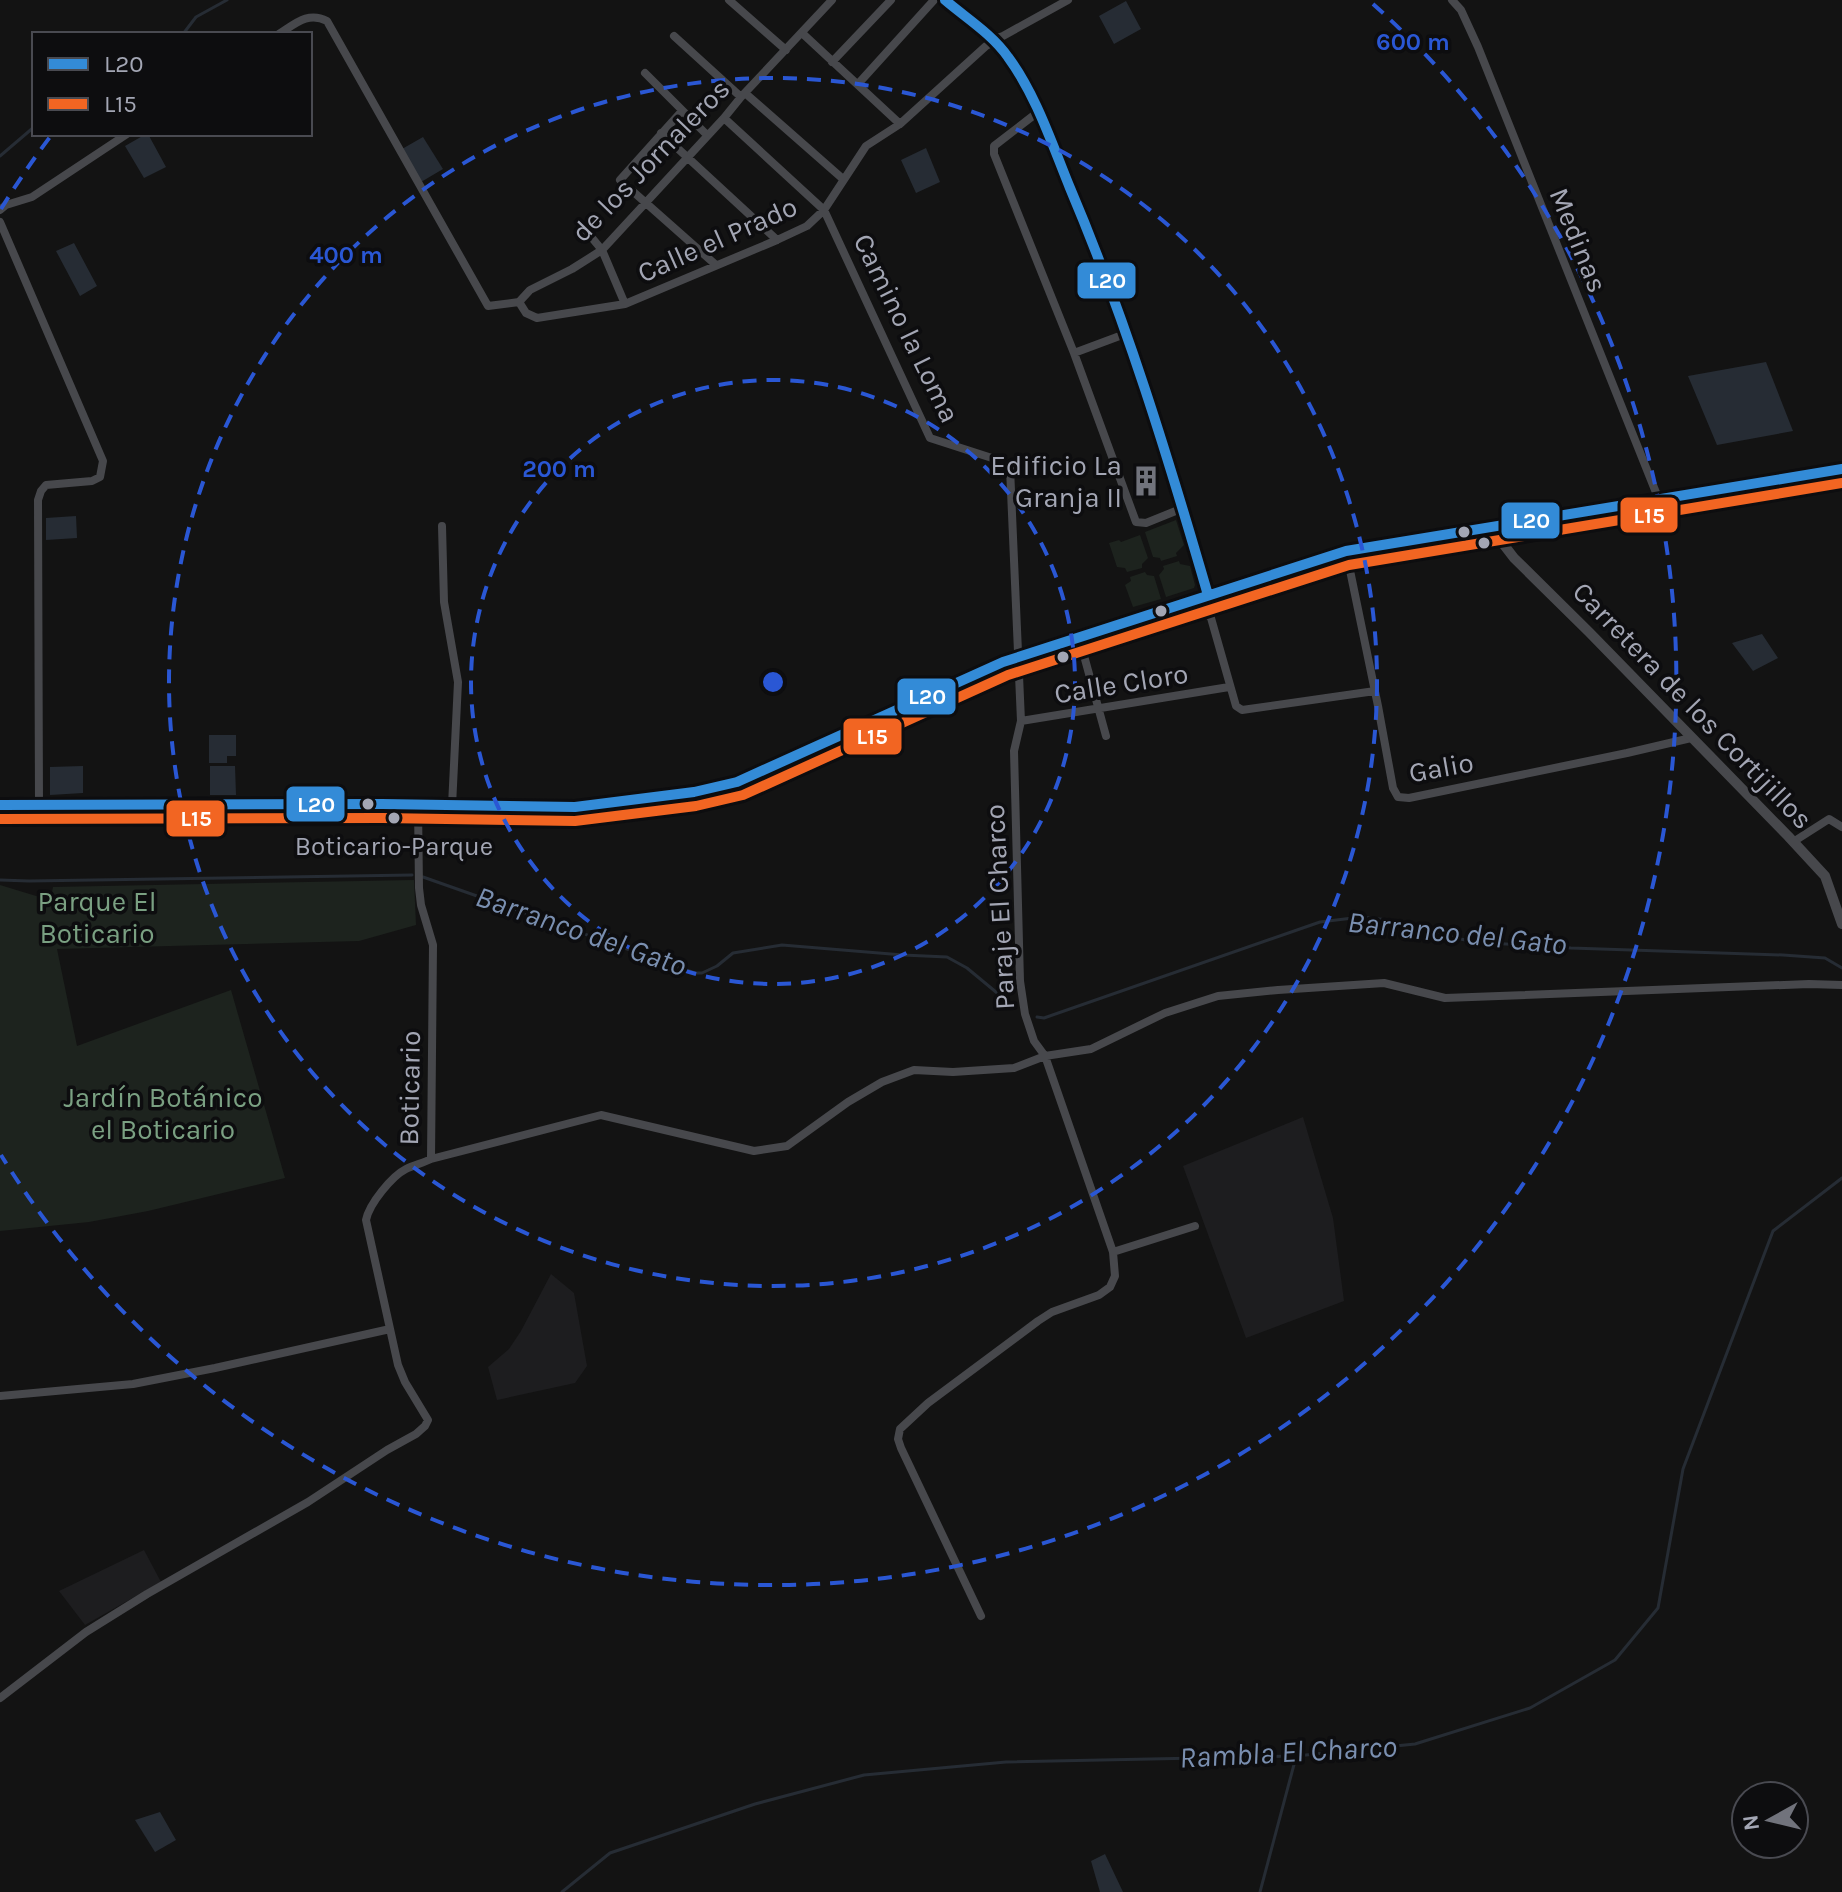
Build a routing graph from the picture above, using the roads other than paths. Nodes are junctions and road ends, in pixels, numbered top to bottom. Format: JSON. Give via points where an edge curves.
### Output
{"nodes":[{"id":1,"x":729,"y":0,"type":"edge"},
{"id":2,"x":832,"y":0,"type":"edge"},
{"id":3,"x":891,"y":0,"type":"edge"},
{"id":4,"x":934,"y":0,"type":"edge"},
{"id":5,"x":945,"y":0,"type":"edge"},
{"id":6,"x":1068,"y":0,"type":"edge"},
{"id":7,"x":1452,"y":0,"type":"edge"},
{"id":8,"x":1058,"y":3,"type":"edge"},
{"id":9,"x":282,"y":32,"type":"edge"},
{"id":10,"x":802,"y":33,"type":"junction"},
{"id":11,"x":674,"y":36,"type":"dead end"},
{"id":12,"x":993,"y":39,"type":"junction"},
{"id":13,"x":786,"y":50,"type":"junction"},
{"id":14,"x":832,"y":62,"type":"junction"},
{"id":15,"x":645,"y":73,"type":"dead end"},
{"id":16,"x":858,"y":84,"type":"junction"},
{"id":17,"x":743,"y":95,"type":"junction"},
{"id":18,"x":682,"y":111,"type":"junction"},
{"id":19,"x":1038,"y":112,"type":"junction"},
{"id":20,"x":724,"y":118,"type":"junction"},
{"id":21,"x":900,"y":124,"type":"junction"},
{"id":22,"x":661,"y":133,"type":"junction"},
{"id":23,"x":707,"y":135,"type":"junction"},
{"id":24,"x":124,"y":136,"type":"edge"},
{"id":25,"x":687,"y":158,"type":"junction"},
{"id":26,"x":843,"y":179,"type":"junction"},
{"id":27,"x":645,"y":203,"type":"junction"},
{"id":28,"x":0,"y":210,"type":"edge"},
{"id":29,"x":824,"y":210,"type":"junction"},
{"id":30,"x":0,"y":222,"type":"edge"},
{"id":31,"x":583,"y":227,"type":"dead end"},
{"id":32,"x":777,"y":240,"type":"junction"},
{"id":33,"x":602,"y":250,"type":"junction"},
{"id":34,"x":716,"y":265,"type":"junction"},
{"id":35,"x":519,"y":302,"type":"junction"},
{"id":36,"x":625,"y":304,"type":"junction"},
{"id":37,"x":1125,"y":334,"type":"junction"},
{"id":38,"x":1074,"y":353,"type":"junction"},
{"id":39,"x":1842,"y":469,"type":"edge"},
{"id":40,"x":1659,"y":500,"type":"junction"},
{"id":41,"x":1183,"y":508,"type":"junction"},
{"id":42,"x":442,"y":526,"type":"dead end"},
{"id":43,"x":1501,"y":526,"type":"junction"},
{"id":44,"x":1346,"y":551,"type":"junction"},
{"id":45,"x":1208,"y":595,"type":"junction"},
{"id":46,"x":1083,"y":652,"type":"junction"},
{"id":47,"x":1018,"y":657,"type":"junction"},
{"id":48,"x":1019,"y":672,"type":"junction"},
{"id":49,"x":1229,"y":687,"type":"junction"},
{"id":50,"x":1375,"y":691,"type":"junction"},
{"id":51,"x":1099,"y":710,"type":"junction"},
{"id":52,"x":1021,"y":721,"type":"junction"},
{"id":53,"x":1106,"y":736,"type":"dead end"},
{"id":54,"x":1691,"y":738,"type":"junction"},
{"id":55,"x":0,"y":805,"type":"edge"},
{"id":56,"x":39,"y":805,"type":"junction"},
{"id":57,"x":418,"y":805,"type":"junction"},
{"id":58,"x":452,"y":806,"type":"junction"},
{"id":59,"x":1842,"y":827,"type":"edge"},
{"id":60,"x":1793,"y":842,"type":"junction"},
{"id":61,"x":1842,"y":924,"type":"edge"},
{"id":62,"x":1842,"y":985,"type":"edge"},
{"id":63,"x":1045,"y":1056,"type":"junction"},
{"id":64,"x":431,"y":1159,"type":"junction"},
{"id":65,"x":1195,"y":1226,"type":"dead end"},
{"id":66,"x":1113,"y":1252,"type":"junction"},
{"id":67,"x":390,"y":1329,"type":"junction"},
{"id":68,"x":0,"y":1396,"type":"edge"},
{"id":69,"x":981,"y":1616,"type":"dead end"},
{"id":70,"x":0,"y":1698,"type":"edge"}],
"edges":[{"from":1,"to":13,"type":"street"},
{"from":2,"to":10,"type":"street","name":"de los Jornaleros"},
{"from":3,"to":14,"type":"street"},
{"from":4,"to":16,"type":"street"},
{"from":5,"to":12,"type":"street"},
{"from":6,"to":8,"type":"street","name":"Calle el Prado"},
{"from":7,"to":40,"type":"street","name":"Medinas","via":[[1478,47]]},
{"from":8,"to":12,"type":"street","name":"Calle el Prado"},
{"from":9,"to":35,"type":"street","via":[[305,18],[327,21],[488,306]]},
{"from":10,"to":13,"type":"street","name":"de los Jornaleros"},
{"from":10,"to":14,"type":"street"},
{"from":11,"to":17,"type":"street"},
{"from":12,"to":19,"type":"street","via":[[1017,70]]},
{"from":12,"to":21,"type":"street","name":"Calle el Prado"},
{"from":13,"to":17,"type":"street","name":"de los Jornaleros"},
{"from":14,"to":16,"type":"street"},
{"from":15,"to":18,"type":"street"},
{"from":16,"to":21,"type":"street"},
{"from":17,"to":20,"type":"street","name":"de los Jornaleros"},
{"from":17,"to":26,"type":"street"},
{"from":18,"to":22,"type":"street"},
{"from":18,"to":23,"type":"street"},
{"from":19,"to":37,"type":"street"},
{"from":19,"to":38,"type":"street","via":[[994,146],[994,154]]},
{"from":20,"to":23,"type":"street","name":"de los Jornaleros"},
{"from":20,"to":29,"type":"street"},
{"from":21,"to":26,"type":"street","name":"Calle el Prado","via":[[866,146]]},
{"from":22,"to":25,"type":"street"},
{"from":22,"to":27,"type":"street","via":[[620,180]]},
{"from":23,"to":25,"type":"street","name":"de los Jornaleros"},
{"from":24,"to":28,"type":"street","via":[[32,197]]},
{"from":25,"to":27,"type":"street","name":"de los Jornaleros"},
{"from":25,"to":32,"type":"street"},
{"from":26,"to":29,"type":"street","name":"Calle el Prado"},
{"from":27,"to":33,"type":"street","name":"de los Jornaleros"},
{"from":27,"to":34,"type":"street"},
{"from":29,"to":32,"type":"street","name":"Calle el Prado","via":[[807,226]]},
{"from":29,"to":47,"type":"street","name":"Camino la Loma","via":[[930,438],[1010,468]]},
{"from":30,"to":56,"type":"street","via":[[103,461],[100,477],[46,485],[38,500]]},
{"from":31,"to":33,"type":"street"},
{"from":32,"to":34,"type":"street","name":"Calle el Prado"},
{"from":33,"to":35,"type":"street","name":"de los Jornaleros","via":[[530,290]]},
{"from":33,"to":36,"type":"street"},
{"from":34,"to":36,"type":"street","name":"Calle el Prado"},
{"from":35,"to":36,"type":"street","name":"Calle el Prado","via":[[537,318]]},
{"from":37,"to":38,"type":"street"},
{"from":37,"to":41,"type":"street"},
{"from":38,"to":41,"type":"street","via":[[1136,522]]},
{"from":39,"to":40,"type":"street"},
{"from":40,"to":43,"type":"street"},
{"from":41,"to":45,"type":"street"},
{"from":42,"to":58,"type":"street","via":[[444,602],[458,682]]},
{"from":43,"to":44,"type":"street"},
{"from":43,"to":54,"type":"street","name":"Carretera de los Cortijillos","via":[[1504,545],[1514,558]]},
{"from":44,"to":45,"type":"street"},
{"from":44,"to":50,"type":"street","name":"Galio"},
{"from":45,"to":47,"type":"street"},
{"from":46,"to":48,"type":"street"},
{"from":46,"to":49,"type":"street","via":[[1205,612]]},
{"from":46,"to":51,"type":"street"},
{"from":47,"to":48,"type":"street","name":"Paraje El Charco"},
{"from":47,"to":58,"type":"street","via":[[737,782],[575,807]]},
{"from":48,"to":52,"type":"street","name":"Paraje El Charco"},
{"from":49,"to":50,"type":"street","via":[[1242,710]]},
{"from":49,"to":51,"type":"street","name":"Calle Cloro"},
{"from":50,"to":54,"type":"street","name":"Galio","via":[[1398,797]]},
{"from":51,"to":52,"type":"street","name":"Calle Cloro"},
{"from":51,"to":53,"type":"street"},
{"from":52,"to":63,"type":"street","name":"Paraje El Charco","via":[[1014,751],[1021,990],[1034,1041]]},
{"from":54,"to":60,"type":"street","name":"Carretera de los Cortijillos"},
{"from":55,"to":56,"type":"street"},
{"from":56,"to":57,"type":"street"},
{"from":57,"to":58,"type":"street"},
{"from":57,"to":64,"type":"street","name":"Boticario","via":[[419,888],[433,945]]},
{"from":59,"to":60,"type":"street","via":[[1829,819]]},
{"from":60,"to":61,"type":"street","name":"Carretera de los Cortijillos","via":[[1825,876]]},
{"from":62,"to":63,"type":"street","via":[[1445,998],[1384,983],[1278,990],[1218,996],[1165,1013],[1091,1049]]},
{"from":63,"to":64,"type":"street","via":[[1014,1068],[914,1070],[848,1102],[787,1146],[754,1151],[601,1115]]},
{"from":63,"to":66,"type":"street","name":"Paraje El Charco"},
{"from":64,"to":67,"type":"street","name":"Boticario","via":[[395,1178],[366,1220]]},
{"from":65,"to":66,"type":"street"},
{"from":66,"to":69,"type":"street","via":[[1115,1276],[1110,1287],[1038,1321],[900,1429],[901,1448]]},
{"from":67,"to":68,"type":"street","via":[[133,1384]]},
{"from":67,"to":70,"type":"street","name":"Boticario","via":[[405,1382],[428,1420],[425,1426],[308,1502],[86,1632]]}]}
